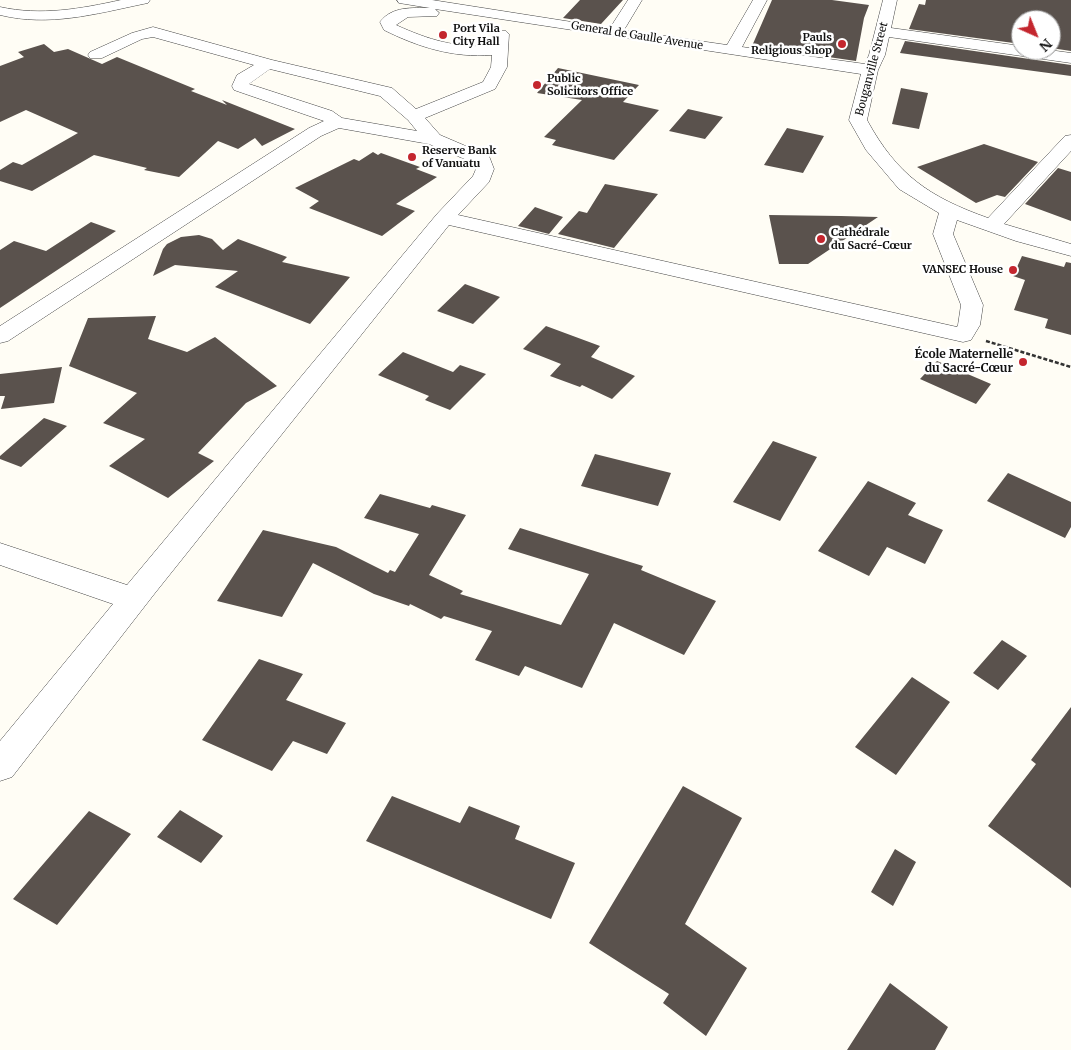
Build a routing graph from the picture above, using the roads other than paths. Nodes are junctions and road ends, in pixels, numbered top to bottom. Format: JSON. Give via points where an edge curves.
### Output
{"nodes":[{"id":1,"x":143,"y":0,"type":"edge"},
{"id":2,"x":404,"y":0,"type":"edge"},
{"id":3,"x":635,"y":0,"type":"edge"},
{"id":4,"x":760,"y":0,"type":"edge"},
{"id":5,"x":890,"y":0,"type":"edge"},
{"id":6,"x":0,"y":11,"type":"edge"},
{"id":7,"x":502,"y":14,"type":"edge"},
{"id":8,"x":882,"y":31,"type":"junction"},
{"id":9,"x":614,"y":33,"type":"junction"},
{"id":10,"x":500,"y":50,"type":"junction"},
{"id":11,"x":732,"y":50,"type":"junction"},
{"id":12,"x":96,"y":55,"type":"dead end"},
{"id":13,"x":1071,"y":58,"type":"edge"},
{"id":14,"x":268,"y":64,"type":"junction"},
{"id":15,"x":870,"y":70,"type":"junction"},
{"id":16,"x":414,"y":116,"type":"junction"},
{"id":17,"x":337,"y":122,"type":"junction"},
{"id":18,"x":434,"y":139,"type":"junction"},
{"id":19,"x":1071,"y":140,"type":"edge"},
{"id":20,"x":949,"y":212,"type":"junction"},
{"id":21,"x":444,"y":218,"type":"junction"},
{"id":22,"x":991,"y":226,"type":"junction"},
{"id":23,"x":1071,"y":250,"type":"edge"},
{"id":24,"x":0,"y":336,"type":"edge"},
{"id":25,"x":0,"y":554,"type":"edge"},
{"id":26,"x":144,"y":586,"type":"junction"},
{"id":27,"x":0,"y":766,"type":"edge"}],
"edges":[{"from":1,"to":6,"type":"street","via":[[50,15]]},
{"from":2,"to":7,"type":"street","name":"General de Gaulle Avenue"},
{"from":3,"to":9,"type":"street"},
{"from":4,"to":11,"type":"street"},
{"from":5,"to":8,"type":"street","name":"Bouganville Street"},
{"from":7,"to":9,"type":"street","name":"General de Gaulle Avenue"},
{"from":7,"to":10,"type":"street"},
{"from":7,"to":10,"type":"street","via":[[413,11],[404,12],[388,22],[389,27],[419,41],[469,52]]},
{"from":8,"to":13,"type":"street"},
{"from":8,"to":15,"type":"street","name":"Bouganville Street"},
{"from":9,"to":11,"type":"street","name":"General de Gaulle Avenue"},
{"from":10,"to":16,"type":"street","via":[[499,67],[489,85]]},
{"from":11,"to":15,"type":"street","name":"General de Gaulle Avenue"},
{"from":12,"to":14,"type":"street","via":[[153,32]]},
{"from":14,"to":16,"type":"street","via":[[386,92]]},
{"from":14,"to":17,"type":"street","via":[[242,79],[240,86],[326,115]]},
{"from":15,"to":20,"type":"street","name":"Bouganville Street","via":[[858,120],[872,146],[906,185]]},
{"from":16,"to":18,"type":"street"},
{"from":17,"to":18,"type":"street"},
{"from":17,"to":24,"type":"street","via":[[315,132]]},
{"from":18,"to":21,"type":"street","via":[[482,160],[484,169],[482,178]]},
{"from":19,"to":22,"type":"street"},
{"from":20,"to":21,"type":"street","via":[[942,234],[972,305],[964,335]]},
{"from":20,"to":22,"type":"street","name":"Bouganville Street"},
{"from":21,"to":26,"type":"street"},
{"from":22,"to":23,"type":"street","name":"Bouganville Street"},
{"from":25,"to":26,"type":"street","via":[[133,599]]},
{"from":26,"to":27,"type":"street"}]}
